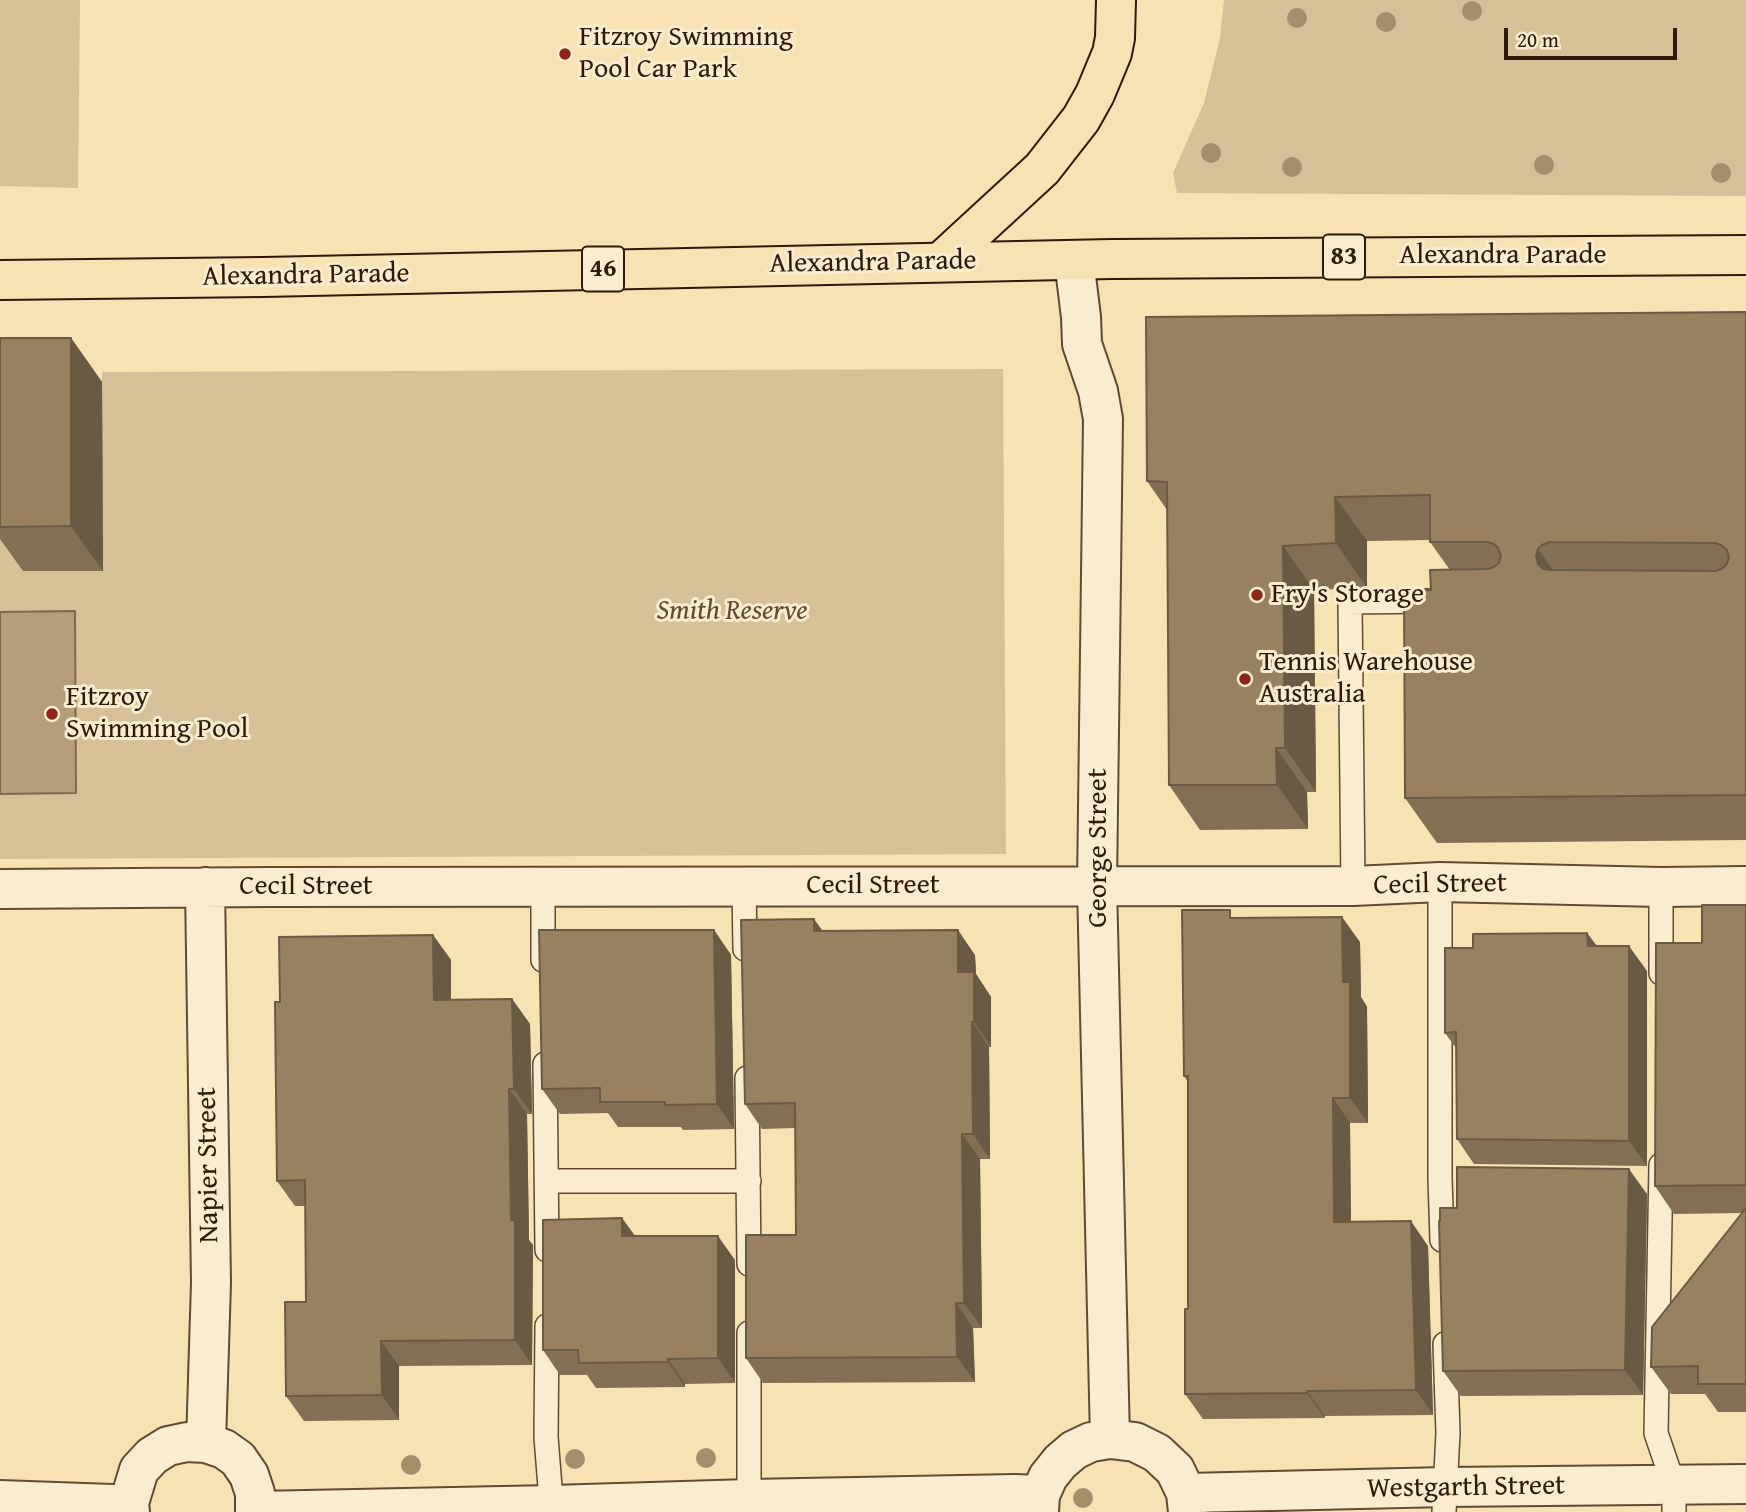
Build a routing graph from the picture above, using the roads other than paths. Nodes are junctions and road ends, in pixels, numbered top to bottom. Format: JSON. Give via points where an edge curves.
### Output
{"nodes":[{"id":1,"x":1116,"y":0,"type":"edge"},
{"id":2,"x":1746,"y":255,"type":"edge"},
{"id":3,"x":1073,"y":260,"type":"junction"},
{"id":4,"x":942,"y":261,"type":"junction"},
{"id":5,"x":0,"y":280,"type":"edge"},
{"id":6,"x":1453,"y":601,"type":"edge"},
{"id":7,"x":1440,"y":882,"type":"junction"},
{"id":8,"x":1097,"y":885,"type":"junction"},
{"id":9,"x":744,"y":886,"type":"junction"},
{"id":10,"x":1353,"y":886,"type":"junction"},
{"id":11,"x":1746,"y":886,"type":"edge"},
{"id":12,"x":205,"y":887,"type":"junction"},
{"id":13,"x":543,"y":887,"type":"junction"},
{"id":14,"x":1661,"y":887,"type":"junction"},
{"id":15,"x":0,"y":889,"type":"edge"},
{"id":16,"x":543,"y":976,"type":"edge"},
{"id":17,"x":746,"y":976,"type":"edge"},
{"id":18,"x":1661,"y":1000,"type":"edge"},
{"id":19,"x":544,"y":1044,"type":"edge"},
{"id":20,"x":747,"y":1058,"type":"edge"},
{"id":21,"x":1661,"y":1139,"type":"edge"},
{"id":22,"x":1440,"y":1178,"type":"junction"},
{"id":23,"x":1468,"y":1179,"type":"edge"},
{"id":24,"x":1634,"y":1180,"type":"dead end"},
{"id":25,"x":1661,"y":1180,"type":"junction"},
{"id":26,"x":547,"y":1181,"type":"junction"},
{"id":27,"x":749,"y":1181,"type":"junction"},
{"id":28,"x":1442,"y":1259,"type":"edge"},
{"id":29,"x":547,"y":1275,"type":"edge"},
{"id":30,"x":749,"y":1289,"type":"edge"},
{"id":31,"x":547,"y":1302,"type":"edge"},
{"id":32,"x":749,"y":1316,"type":"edge"},
{"id":33,"x":1445,"y":1326,"type":"edge"},
{"id":34,"x":1110,"y":1438,"type":"junction"},
{"id":35,"x":206,"y":1443,"type":"junction"},
{"id":36,"x":1746,"y":1484,"type":"edge"},
{"id":37,"x":1674,"y":1499,"type":"edge"},
{"id":38,"x":0,"y":1500,"type":"edge"},
{"id":39,"x":1445,"y":1500,"type":"edge"},
{"id":40,"x":1187,"y":1502,"type":"edge"},
{"id":41,"x":1040,"y":1503,"type":"edge"},
{"id":42,"x":749,"y":1505,"type":"edge"},
{"id":43,"x":130,"y":1507,"type":"edge"},
{"id":44,"x":552,"y":1509,"type":"edge"},
{"id":45,"x":255,"y":1512,"type":"edge"}],
"edges":[{"from":1,"to":4,"type":"main road","via":[[1112,53],[1081,119],[1042,169]]},
{"from":2,"to":3,"type":"main road","name":"Alexandra Parade","number":"83"},
{"from":3,"to":4,"type":"main road","name":"Alexandra Parade","number":"83"},
{"from":3,"to":8,"type":"street","name":"George Street","via":[[1082,344],[1103,419]]},
{"from":4,"to":5,"type":"main road","name":"Alexandra Parade","number":"46"},
{"from":6,"to":10,"type":"lane","via":[[1350,602]]},
{"from":7,"to":10,"type":"street","name":"Cecil Street"},
{"from":7,"to":14,"type":"street","name":"Cecil Street"},
{"from":7,"to":22,"type":"lane"},
{"from":8,"to":9,"type":"street","name":"Cecil Street"},
{"from":8,"to":10,"type":"street","name":"Cecil Street"},
{"from":8,"to":34,"type":"street","name":"George Street"},
{"from":9,"to":13,"type":"street","name":"Cecil Street"},
{"from":9,"to":17,"type":"lane"},
{"from":11,"to":14,"type":"street","name":"Cecil Street"},
{"from":12,"to":13,"type":"street","name":"Cecil Street"},
{"from":12,"to":15,"type":"street","name":"Cecil Street"},
{"from":12,"to":35,"type":"street","name":"Napier Street","via":[[211,1283]]},
{"from":13,"to":16,"type":"lane"},
{"from":14,"to":18,"type":"lane"},
{"from":19,"to":26,"type":"lane"},
{"from":20,"to":27,"type":"lane"},
{"from":21,"to":25,"type":"lane"},
{"from":22,"to":23,"type":"lane"},
{"from":22,"to":28,"type":"lane"},
{"from":24,"to":25,"type":"lane"},
{"from":25,"to":37,"type":"lane","via":[[1656,1433]]},
{"from":26,"to":27,"type":"lane"},
{"from":26,"to":29,"type":"lane"},
{"from":27,"to":30,"type":"lane"},
{"from":31,"to":44,"type":"lane","via":[[546,1437]]},
{"from":32,"to":42,"type":"lane"},
{"from":33,"to":39,"type":"lane"},
{"from":34,"to":40,"type":"street","via":[[1135,1442],[1157,1453],[1175,1470]]},
{"from":34,"to":41,"type":"street","via":[[1074,1450],[1060,1462],[1048,1477]]},
{"from":35,"to":43,"type":"street","via":[[187,1441],[152,1456],[139,1469]]},
{"from":35,"to":45,"type":"street","via":[[224,1449],[249,1475]]},
{"from":36,"to":37,"type":"street","name":"Westgarth Street"},
{"from":37,"to":39,"type":"street","name":"Westgarth Street"},
{"from":38,"to":43,"type":"street"},
{"from":39,"to":40,"type":"street","name":"Westgarth Street"},
{"from":41,"to":42,"type":"street","via":[[1001,1494]]},
{"from":42,"to":44,"type":"street"},
{"from":44,"to":45,"type":"street"}]}
